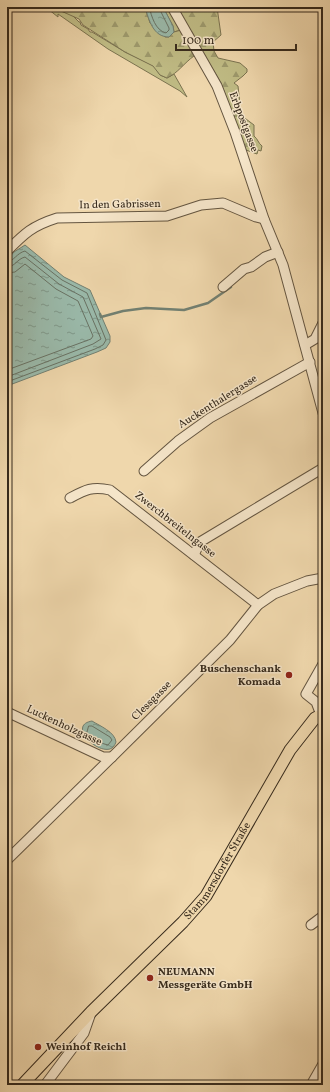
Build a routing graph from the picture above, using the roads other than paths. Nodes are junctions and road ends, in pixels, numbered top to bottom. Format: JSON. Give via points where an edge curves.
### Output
{"nodes":[{"id":1,"x":172,"y":7,"type":"edge"},
{"id":2,"x":264,"y":219,"type":"junction"},
{"id":3,"x":7,"y":250,"type":"edge"},
{"id":4,"x":278,"y":252,"type":"junction"},
{"id":5,"x":223,"y":288,"type":"dead end"},
{"id":6,"x":323,"y":323,"type":"edge"},
{"id":7,"x":305,"y":345,"type":"junction"},
{"id":8,"x":310,"y":362,"type":"junction"},
{"id":9,"x":323,"y":413,"type":"edge"},
{"id":10,"x":323,"y":468,"type":"edge"},
{"id":11,"x":144,"y":471,"type":"dead end"},
{"id":12,"x":70,"y":498,"type":"dead end"},
{"id":13,"x":194,"y":555,"type":"junction"},
{"id":14,"x":323,"y":578,"type":"edge"},
{"id":15,"x":258,"y":605,"type":"junction"},
{"id":16,"x":323,"y":664,"type":"edge"},
{"id":17,"x":7,"y":712,"type":"edge"},
{"id":18,"x":322,"y":714,"type":"edge"},
{"id":19,"x":112,"y":757,"type":"junction"},
{"id":20,"x":7,"y":860,"type":"edge"},
{"id":21,"x":323,"y":916,"type":"edge"},
{"id":22,"x":311,"y":925,"type":"dead end"},
{"id":23,"x":92,"y":1012,"type":"junction"},
{"id":24,"x":323,"y":1064,"type":"edge"},
{"id":25,"x":50,"y":1083,"type":"edge"},
{"id":26,"x":22,"y":1085,"type":"edge"},
{"id":27,"x":312,"y":1085,"type":"edge"}],
"edges":[{"from":1,"to":2,"type":"street","name":"Erbpostgasse","via":[[217,86],[245,158]]},
{"from":2,"to":3,"type":"street","name":"In den Gabrissen","via":[[223,203],[201,205],[168,216],[57,218],[28,231]]},
{"from":2,"to":4,"type":"street","name":"Erbpostgasse"},
{"from":4,"to":5,"type":"street","via":[[244,269]]},
{"from":4,"to":7,"type":"street","name":"Erbpostgasse"},
{"from":6,"to":7,"type":"street","via":[[316,339]]},
{"from":7,"to":8,"type":"street","name":"Erbpostgasse"},
{"from":8,"to":9,"type":"street","name":"Erbpostgasse"},
{"from":8,"to":11,"type":"street","name":"Auckenthalergasse","via":[[210,418],[178,441]]},
{"from":10,"to":13,"type":"street","via":[[200,542]]},
{"from":12,"to":13,"type":"street","name":"Zwerchbreitelngasse","via":[[85,489],[110,490]]},
{"from":13,"to":15,"type":"street","name":"Zwerchbreitelngasse"},
{"from":14,"to":15,"type":"street","name":"Clessgasse","via":[[307,581],[274,594]]},
{"from":15,"to":19,"type":"street","name":"Clessgasse","via":[[230,640]]},
{"from":16,"to":18,"type":"street","via":[[306,694],[316,702]]},
{"from":17,"to":19,"type":"street","name":"Luckenholzgasse","via":[[102,756]]},
{"from":18,"to":23,"type":"main road","name":"Stammersdorfer Straße","via":[[315,718],[290,750],[206,896]]},
{"from":19,"to":20,"type":"street","name":"Clessgasse"},
{"from":21,"to":22,"type":"street"},
{"from":23,"to":25,"type":"street","name":"Stammersdorfer Straße","via":[[84,1033]]},
{"from":23,"to":26,"type":"main road","name":"Stammersdorfer Straße"},
{"from":24,"to":27,"type":"street"}]}
